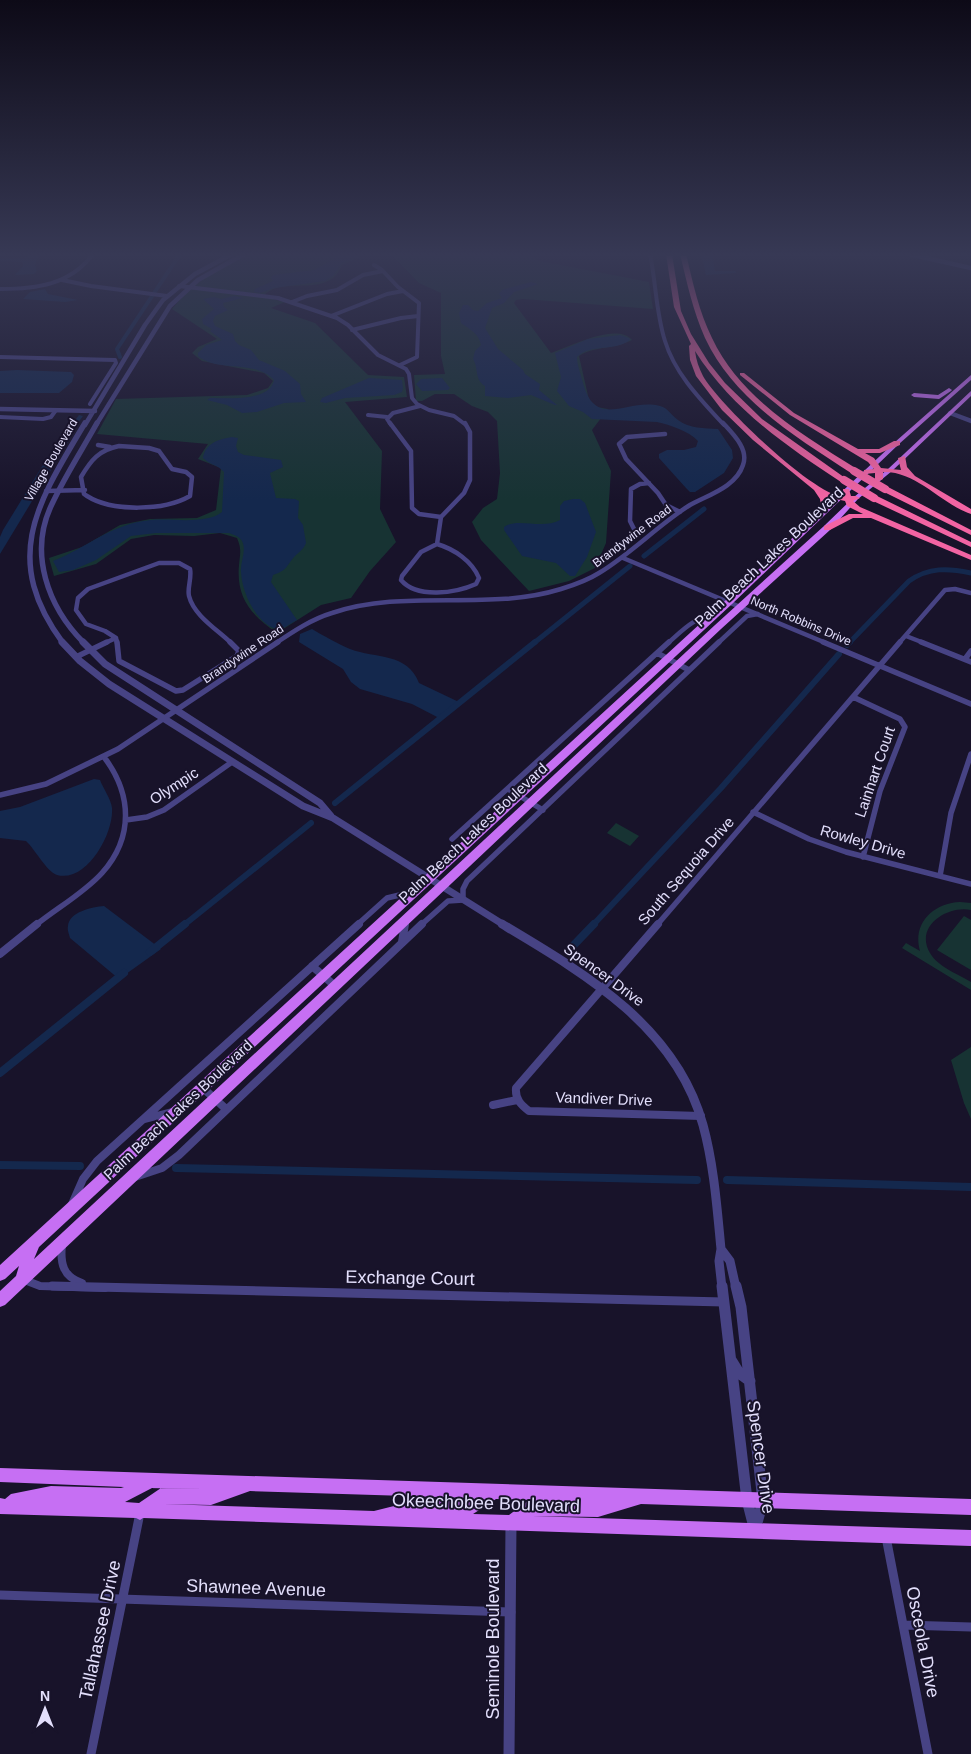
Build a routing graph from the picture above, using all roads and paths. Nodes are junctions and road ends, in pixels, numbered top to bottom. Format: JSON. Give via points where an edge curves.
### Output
{"nodes":[{"id":1,"x":140,"y":336,"type":"edge"},
{"id":2,"x":150,"y":336,"type":"edge"},
{"id":3,"x":358,"y":336,"type":"edge"},
{"id":4,"x":418,"y":336,"type":"edge"},
{"id":5,"x":664,"y":336,"type":"edge"},
{"id":6,"x":690,"y":336,"type":"edge"},
{"id":7,"x":709,"y":336,"type":"edge"},
{"id":8,"x":713,"y":336,"type":"edge"},
{"id":9,"x":693,"y":342,"type":"junction"},
{"id":10,"x":0,"y":358,"type":"edge"},
{"id":11,"x":125,"y":359,"type":"junction"},
{"id":12,"x":136,"y":359,"type":"junction"},
{"id":13,"x":400,"y":365,"type":"junction"},
{"id":14,"x":971,"y":377,"type":"edge"},
{"id":15,"x":960,"y":387,"type":"junction"},
{"id":16,"x":971,"y":392,"type":"edge"},
{"id":17,"x":914,"y":395,"type":"dead end"},
{"id":18,"x":90,"y":404,"type":"dead end"},
{"id":19,"x":420,"y":406,"type":"junction"},
{"id":20,"x":0,"y":409,"type":"edge"},
{"id":21,"x":56,"y":410,"type":"junction"},
{"id":22,"x":93,"y":411,"type":"junction"},
{"id":23,"x":104,"y":411,"type":"junction"},
{"id":24,"x":952,"y":411,"type":"junction"},
{"id":25,"x":368,"y":415,"type":"dead end"},
{"id":26,"x":0,"y":417,"type":"edge"},
{"id":27,"x":387,"y":417,"type":"junction"},
{"id":28,"x":971,"y":419,"type":"edge"},
{"id":29,"x":664,"y":434,"type":"dead end"},
{"id":30,"x":897,"y":442,"type":"junction"},
{"id":31,"x":98,"y":445,"type":"dead end"},
{"id":32,"x":845,"y":445,"type":"junction"},
{"id":33,"x":110,"y":448,"type":"junction"},
{"id":34,"x":902,"y":458,"type":"junction"},
{"id":35,"x":877,"y":467,"type":"junction"},
{"id":36,"x":890,"y":470,"type":"junction"},
{"id":37,"x":866,"y":472,"type":"joint"},
{"id":38,"x":879,"y":479,"type":"junction"},
{"id":39,"x":917,"y":481,"type":"junction"},
{"id":40,"x":649,"y":483,"type":"junction"},
{"id":41,"x":816,"y":489,"type":"junction"},
{"id":42,"x":85,"y":490,"type":"junction"},
{"id":43,"x":46,"y":491,"type":"junction"},
{"id":44,"x":58,"y":491,"type":"junction"},
{"id":45,"x":837,"y":498,"type":"junction"},
{"id":46,"x":848,"y":498,"type":"junction"},
{"id":47,"x":856,"y":498,"type":"joint"},
{"id":48,"x":825,"y":509,"type":"junction"},
{"id":49,"x":971,"y":512,"type":"edge"},
{"id":50,"x":678,"y":514,"type":"junction"},
{"id":51,"x":441,"y":517,"type":"junction"},
{"id":52,"x":878,"y":519,"type":"junction"},
{"id":53,"x":827,"y":528,"type":"junction"},
{"id":54,"x":634,"y":529,"type":"dead end"},
{"id":55,"x":971,"y":533,"type":"edge"},
{"id":56,"x":800,"y":534,"type":"junction"},
{"id":57,"x":437,"y":544,"type":"junction"},
{"id":58,"x":971,"y":545,"type":"edge"},
{"id":59,"x":623,"y":558,"type":"junction"},
{"id":60,"x":971,"y":558,"type":"edge"},
{"id":61,"x":771,"y":562,"type":"junction"},
{"id":62,"x":786,"y":565,"type":"junction"},
{"id":63,"x":772,"y":578,"type":"junction"},
{"id":64,"x":971,"y":594,"type":"edge"},
{"id":65,"x":729,"y":602,"type":"junction"},
{"id":66,"x":740,"y":606,"type":"junction"},
{"id":67,"x":758,"y":614,"type":"junction"},
{"id":68,"x":715,"y":615,"type":"junction"},
{"id":69,"x":906,"y":636,"type":"junction"},
{"id":70,"x":116,"y":638,"type":"junction"},
{"id":71,"x":90,"y":651,"type":"junction"},
{"id":72,"x":971,"y":651,"type":"edge"},
{"id":73,"x":657,"y":653,"type":"junction"},
{"id":74,"x":687,"y":656,"type":"junction"},
{"id":75,"x":76,"y":657,"type":"junction"},
{"id":76,"x":234,"y":657,"type":"junction"},
{"id":77,"x":667,"y":659,"type":"junction"},
{"id":78,"x":965,"y":659,"type":"junction"},
{"id":79,"x":971,"y":662,"type":"edge"},
{"id":80,"x":246,"y":664,"type":"junction"},
{"id":81,"x":677,"y":664,"type":"junction"},
{"id":82,"x":880,"y":665,"type":"junction"},
{"id":83,"x":689,"y":670,"type":"junction"},
{"id":84,"x":853,"y":697,"type":"junction"},
{"id":85,"x":971,"y":704,"type":"edge"},
{"id":86,"x":176,"y":710,"type":"junction"},
{"id":87,"x":587,"y":717,"type":"junction"},
{"id":88,"x":162,"y":718,"type":"junction"},
{"id":89,"x":598,"y":723,"type":"junction"},
{"id":90,"x":609,"y":728,"type":"junction"},
{"id":91,"x":621,"y":735,"type":"junction"},
{"id":92,"x":971,"y":754,"type":"edge"},
{"id":93,"x":104,"y":757,"type":"junction"},
{"id":94,"x":232,"y":762,"type":"junction"},
{"id":95,"x":508,"y":789,"type":"junction"},
{"id":96,"x":0,"y":795,"type":"edge"},
{"id":97,"x":520,"y":796,"type":"junction"},
{"id":98,"x":530,"y":802,"type":"junction"},
{"id":99,"x":543,"y":810,"type":"junction"},
{"id":100,"x":753,"y":812,"type":"junction"},
{"id":101,"x":333,"y":818,"type":"junction"},
{"id":102,"x":126,"y":820,"type":"junction"},
{"id":103,"x":464,"y":828,"type":"junction"},
{"id":104,"x":452,"y":839,"type":"dead end"},
{"id":105,"x":472,"y":839,"type":"junction"},
{"id":106,"x":863,"y":857,"type":"junction"},
{"id":107,"x":940,"y":876,"type":"junction"},
{"id":108,"x":430,"y":879,"type":"junction"},
{"id":109,"x":971,"y":884,"type":"edge"},
{"id":110,"x":441,"y":886,"type":"junction"},
{"id":111,"x":416,"y":891,"type":"junction"},
{"id":112,"x":463,"y":900,"type":"junction"},
{"id":113,"x":406,"y":918,"type":"junction"},
{"id":114,"x":402,"y":942,"type":"junction"},
{"id":115,"x":0,"y":954,"type":"edge"},
{"id":116,"x":312,"y":966,"type":"junction"},
{"id":117,"x":324,"y":976,"type":"junction"},
{"id":118,"x":334,"y":985,"type":"junction"},
{"id":119,"x":601,"y":988,"type":"junction"},
{"id":120,"x":203,"y":1088,"type":"junction"},
{"id":121,"x":213,"y":1098,"type":"junction"},
{"id":122,"x":516,"y":1098,"type":"junction"},
{"id":123,"x":493,"y":1105,"type":"dead end"},
{"id":124,"x":226,"y":1109,"type":"junction"},
{"id":125,"x":178,"y":1111,"type":"junction"},
{"id":126,"x":701,"y":1116,"type":"junction"},
{"id":127,"x":143,"y":1120,"type":"junction"},
{"id":128,"x":129,"y":1178,"type":"junction"},
{"id":129,"x":69,"y":1211,"type":"junction"},
{"id":130,"x":64,"y":1239,"type":"junction"},
{"id":131,"x":35,"y":1243,"type":"junction"},
{"id":132,"x":722,"y":1249,"type":"junction"},
{"id":133,"x":0,"y":1274,"type":"edge"},
{"id":134,"x":22,"y":1280,"type":"junction"},
{"id":135,"x":96,"y":1286,"type":"junction"},
{"id":136,"x":0,"y":1300,"type":"edge"},
{"id":137,"x":724,"y":1302,"type":"junction"},
{"id":138,"x":730,"y":1358,"type":"junction"},
{"id":139,"x":750,"y":1381,"type":"junction"},
{"id":140,"x":0,"y":1475,"type":"edge"},
{"id":141,"x":152,"y":1480,"type":"junction"},
{"id":142,"x":252,"y":1483,"type":"junction"},
{"id":143,"x":493,"y":1492,"type":"junction"},
{"id":144,"x":645,"y":1497,"type":"junction"},
{"id":145,"x":747,"y":1500,"type":"junction"},
{"id":146,"x":763,"y":1501,"type":"junction"},
{"id":147,"x":0,"y":1505,"type":"edge"},
{"id":148,"x":971,"y":1507,"type":"edge"},
{"id":149,"x":140,"y":1512,"type":"junction"},
{"id":150,"x":361,"y":1519,"type":"junction"},
{"id":151,"x":511,"y":1524,"type":"junction"},
{"id":152,"x":755,"y":1532,"type":"junction"},
{"id":153,"x":886,"y":1536,"type":"junction"},
{"id":154,"x":971,"y":1538,"type":"edge"},
{"id":155,"x":0,"y":1595,"type":"edge"},
{"id":156,"x":123,"y":1600,"type":"junction"},
{"id":157,"x":511,"y":1612,"type":"junction"},
{"id":158,"x":904,"y":1625,"type":"junction"},
{"id":159,"x":971,"y":1628,"type":"edge"},
{"id":160,"x":90,"y":1754,"type":"edge"},
{"id":161,"x":510,"y":1754,"type":"edge"},
{"id":162,"x":928,"y":1754,"type":"edge"}],
"edges":[{"from":1,"to":11,"type":"street","name":"Village Boulevard"},
{"from":2,"to":12,"type":"street","name":"Village Boulevard"},
{"from":3,"to":13,"type":"street","via":[[378,355]]},
{"from":4,"to":13,"type":"street","via":[[417,357]]},
{"from":5,"to":50,"type":"street","name":"Brandywine Road","via":[[673,361],[738,440],[745,458],[743,468],[734,480]]},
{"from":6,"to":9,"type":"highway"},
{"from":7,"to":55,"type":"highway","bridge":true,"via":[[733,376],[779,419],[854,471],[916,507]]},
{"from":8,"to":32,"type":"highway","via":[[731,364],[751,383],[792,414]]},
{"from":9,"to":41,"type":"highway","via":[[692,357],[714,396],[740,424]]},
{"from":9,"to":58,"type":"highway","bridge":true,"via":[[715,376],[744,406],[803,453],[874,498]]},
{"from":10,"to":18,"type":"street","via":[[109,359],[116,362]]},
{"from":11,"to":12,"type":"street"},
{"from":11,"to":22,"type":"street","name":"Village Boulevard"},
{"from":12,"to":23,"type":"street","name":"Village Boulevard"},
{"from":13,"to":19,"type":"street","via":[[408,372],[412,398]]},
{"from":14,"to":15,"type":"main road"},
{"from":15,"to":17,"type":"main road","via":[[939,397]]},
{"from":15,"to":30,"type":"main road"},
{"from":16,"to":24,"type":"main road","name":"Palm Beach Lakes Boulevard"},
{"from":19,"to":27,"type":"street"},
{"from":19,"to":51,"type":"street","via":[[458,418],[469,429],[469,484]]},
{"from":20,"to":21,"type":"street"},
{"from":21,"to":22,"type":"street"},
{"from":21,"to":26,"type":"street","via":[[51,417],[43,419]]},
{"from":22,"to":23,"type":"street"},
{"from":22,"to":43,"type":"street","name":"Village Boulevard"},
{"from":23,"to":44,"type":"street","name":"Village Boulevard"},
{"from":24,"to":28,"type":"street"},
{"from":24,"to":34,"type":"main road","name":"Palm Beach Lakes Boulevard"},
{"from":25,"to":27,"type":"street"},
{"from":27,"to":51,"type":"street","via":[[412,451],[412,508],[419,514]]},
{"from":29,"to":40,"type":"street","via":[[630,436],[619,442],[626,459]]},
{"from":30,"to":32,"type":"highway","via":[[873,452],[862,452]]},
{"from":30,"to":35,"type":"main road"},
{"from":31,"to":33,"type":"street","via":[[106,444]]},
{"from":32,"to":35,"type":"highway"},
{"from":33,"to":42,"type":"street","via":[[96,454],[81,478]]},
{"from":33,"to":42,"type":"street","via":[[149,448],[161,452],[170,467],[192,477],[190,496],[179,502],[114,507],[90,499],[84,494]]},
{"from":34,"to":36,"type":"main road","name":"Palm Beach Lakes Boulevard"},
{"from":34,"to":39,"type":"highway","via":[[903,468]]},
{"from":35,"to":36,"type":"highway"},
{"from":35,"to":37,"type":"highway"},
{"from":35,"to":38,"type":"highway"},
{"from":36,"to":38,"type":"main road","name":"Palm Beach Lakes Boulevard"},
{"from":36,"to":39,"type":"highway"},
{"from":37,"to":46,"type":"main road","name":"Palm Beach Lakes Boulevard"},
{"from":38,"to":47,"type":"main road","name":"Palm Beach Lakes Boulevard"},
{"from":39,"to":49,"type":"highway"},
{"from":40,"to":50,"type":"street","via":[[660,497],[663,508]]},
{"from":40,"to":54,"type":"street","via":[[631,489],[630,521]]},
{"from":41,"to":45,"type":"highway"},
{"from":41,"to":48,"type":"highway","via":[[824,499]]},
{"from":42,"to":44,"type":"street"},
{"from":43,"to":44,"type":"street"},
{"from":43,"to":75,"type":"street","name":"Village Boulevard","via":[[37,506],[28,538],[28,575],[34,601],[41,614]]},
{"from":44,"to":71,"type":"street","name":"Village Boulevard","via":[[42,536],[43,572],[48,591],[64,620]]},
{"from":45,"to":46,"type":"highway"},
{"from":45,"to":48,"type":"main road","name":"Palm Beach Lakes Boulevard"},
{"from":46,"to":47,"type":"highway"},
{"from":46,"to":52,"type":"highway"},
{"from":46,"to":53,"type":"main road","name":"Palm Beach Lakes Boulevard"},
{"from":48,"to":56,"type":"main road","name":"Palm Beach Lakes Boulevard"},
{"from":50,"to":59,"type":"street","name":"Brandywine Road"},
{"from":51,"to":57,"type":"street"},
{"from":52,"to":53,"type":"highway","via":[[852,516]]},
{"from":52,"to":60,"type":"highway"},
{"from":53,"to":62,"type":"main road","name":"Palm Beach Lakes Boulevard"},
{"from":56,"to":61,"type":"main road","name":"Palm Beach Lakes Boulevard"},
{"from":56,"to":62,"type":"main road","via":[[796,545],[782,558],[781,562]]},
{"from":57,"to":57,"type":"street","via":[[458,552],[477,574],[476,584],[461,590],[415,590],[405,586],[402,576],[419,554]]},
{"from":59,"to":65,"type":"street","name":"North Robbins Drive"},
{"from":59,"to":80,"type":"street","name":"Brandywine Road","via":[[587,580],[535,595],[504,599],[379,602],[343,609],[308,623]]},
{"from":61,"to":63,"type":"main road","via":[[776,565]]},
{"from":61,"to":65,"type":"main road","name":"Palm Beach Lakes Boulevard"},
{"from":62,"to":63,"type":"main road","name":"Palm Beach Lakes Boulevard"},
{"from":63,"to":66,"type":"main road","name":"Palm Beach Lakes Boulevard"},
{"from":64,"to":69,"type":"street","name":"South Sequoia Drive","via":[[955,589],[945,590]]},
{"from":65,"to":66,"type":"street","name":"North Robbins Drive"},
{"from":65,"to":68,"type":"main road","name":"Palm Beach Lakes Boulevard"},
{"from":66,"to":67,"type":"street","name":"North Robbins Drive"},
{"from":66,"to":74,"type":"main road","name":"Palm Beach Lakes Boulevard"},
{"from":67,"to":82,"type":"street","name":"North Robbins Drive"},
{"from":67,"to":83,"type":"street","via":[[747,616]]},
{"from":68,"to":73,"type":"street","via":[[695,619]]},
{"from":68,"to":77,"type":"main road","name":"Palm Beach Lakes Boulevard"},
{"from":69,"to":78,"type":"street"},
{"from":69,"to":82,"type":"street","name":"South Sequoia Drive"},
{"from":70,"to":71,"type":"street"},
{"from":70,"to":76,"type":"street","via":[[119,662],[176,690],[183,690]]},
{"from":70,"to":76,"type":"street","via":[[86,624],[76,610],[82,593],[159,563],[179,563],[192,573],[189,596],[193,604],[202,619],[237,648],[239,653]]},
{"from":71,"to":75,"type":"street"},
{"from":71,"to":86,"type":"street","name":"Village Boulevard","via":[[122,677]]},
{"from":72,"to":78,"type":"street"},
{"from":73,"to":77,"type":"street"},
{"from":73,"to":87,"type":"street"},
{"from":74,"to":81,"type":"main road","name":"Palm Beach Lakes Boulevard"},
{"from":74,"to":83,"type":"street"},
{"from":75,"to":88,"type":"street","name":"Village Boulevard","via":[[109,684]]},
{"from":76,"to":80,"type":"street"},
{"from":77,"to":81,"type":"street"},
{"from":77,"to":89,"type":"main road","name":"Palm Beach Lakes Boulevard"},
{"from":78,"to":79,"type":"street"},
{"from":80,"to":86,"type":"street","name":"Brandywine Road"},
{"from":81,"to":83,"type":"street"},
{"from":81,"to":90,"type":"main road","name":"Palm Beach Lakes Boulevard"},
{"from":82,"to":84,"type":"street","name":"South Sequoia Drive"},
{"from":82,"to":85,"type":"street","name":"North Robbins Drive"},
{"from":83,"to":91,"type":"street"},
{"from":84,"to":100,"type":"street","name":"South Sequoia Drive"},
{"from":84,"to":106,"type":"street","name":"Lainhart Court","via":[[900,718],[905,727],[876,798]]},
{"from":86,"to":88,"type":"street","name":"Brandywine Road"},
{"from":86,"to":101,"type":"street","name":"Village Boulevard","via":[[320,803]]},
{"from":87,"to":89,"type":"street"},
{"from":87,"to":95,"type":"street"},
{"from":88,"to":93,"type":"street"},
{"from":88,"to":94,"type":"street","name":"Village Boulevard"},
{"from":89,"to":97,"type":"main road","name":"Palm Beach Lakes Boulevard"},
{"from":90,"to":91,"type":"street"},
{"from":90,"to":98,"type":"main road","name":"Palm Beach Lakes Boulevard"},
{"from":91,"to":99,"type":"street"},
{"from":92,"to":107,"type":"street","via":[[951,813]]},
{"from":93,"to":96,"type":"street","via":[[58,778]]},
{"from":93,"to":102,"type":"street","via":[[124,789]]},
{"from":94,"to":101,"type":"street","name":"Village Boulevard","via":[[303,806]]},
{"from":94,"to":102,"type":"street","name":"Olympic","via":[[164,810]]},
{"from":95,"to":97,"type":"street"},
{"from":95,"to":103,"type":"street"},
{"from":97,"to":98,"type":"street"},
{"from":97,"to":105,"type":"main road","name":"Palm Beach Lakes Boulevard"},
{"from":98,"to":99,"type":"street"},
{"from":98,"to":110,"type":"main road","name":"Palm Beach Lakes Boulevard"},
{"from":99,"to":112,"type":"street","via":[[466,883]]},
{"from":100,"to":106,"type":"street","name":"Rowley Drive","via":[[809,839]]},
{"from":100,"to":119,"type":"street","name":"South Sequoia Drive"},
{"from":101,"to":108,"type":"street","name":"Village Boulevard"},
{"from":102,"to":115,"type":"street","via":[[117,849],[104,871]]},
{"from":103,"to":104,"type":"street"},
{"from":103,"to":105,"type":"street"},
{"from":105,"to":108,"type":"main road","name":"Palm Beach Lakes Boulevard"},
{"from":106,"to":107,"type":"street","name":"Rowley Drive"},
{"from":107,"to":109,"type":"street","name":"Rowley Drive"},
{"from":108,"to":110,"type":"street","name":"Village Boulevard"},
{"from":108,"to":111,"type":"main road","name":"Palm Beach Lakes Boulevard"},
{"from":110,"to":112,"type":"street","name":"Spencer Drive"},
{"from":110,"to":113,"type":"main road","name":"Palm Beach Lakes Boulevard"},
{"from":111,"to":116,"type":"street","via":[[387,898]]},
{"from":111,"to":117,"type":"main road","name":"Palm Beach Lakes Boulevard"},
{"from":112,"to":114,"type":"street","via":[[445,903]]},
{"from":112,"to":119,"type":"street","name":"Spencer Drive"},
{"from":113,"to":114,"type":"street"},
{"from":113,"to":118,"type":"main road","name":"Palm Beach Lakes Boulevard"},
{"from":114,"to":124,"type":"street"},
{"from":116,"to":117,"type":"street"},
{"from":116,"to":127,"type":"street"},
{"from":117,"to":118,"type":"street"},
{"from":117,"to":120,"type":"main road","name":"Palm Beach Lakes Boulevard"},
{"from":118,"to":121,"type":"main road","name":"Palm Beach Lakes Boulevard"},
{"from":119,"to":122,"type":"street","name":"South Sequoia Drive","via":[[516,1088]]},
{"from":119,"to":126,"type":"street","name":"Spencer Drive","via":[[634,1012],[662,1042],[689,1086]]},
{"from":120,"to":121,"type":"street"},
{"from":120,"to":125,"type":"main road","name":"Palm Beach Lakes Boulevard"},
{"from":121,"to":124,"type":"street"},
{"from":121,"to":128,"type":"main road","name":"Palm Beach Lakes Boulevard"},
{"from":122,"to":123,"type":"street"},
{"from":122,"to":126,"type":"street","name":"Vandiver Drive","via":[[529,1111]]},
{"from":124,"to":128,"type":"street","via":[[170,1163]]},
{"from":125,"to":127,"type":"street"},
{"from":125,"to":129,"type":"main road","name":"Palm Beach Lakes Boulevard"},
{"from":126,"to":132,"type":"street","name":"Spencer Drive","via":[[711,1160]]},
{"from":127,"to":129,"type":"street","via":[[88,1171]]},
{"from":128,"to":130,"type":"main road","name":"Palm Beach Lakes Boulevard"},
{"from":129,"to":131,"type":"main road","name":"Palm Beach Lakes Boulevard"},
{"from":130,"to":134,"type":"main road","name":"Palm Beach Lakes Boulevard"},
{"from":130,"to":135,"type":"street","name":"Exchange Court","via":[[60,1258],[66,1274],[75,1282]]},
{"from":131,"to":133,"type":"main road","name":"Palm Beach Lakes Boulevard"},
{"from":131,"to":134,"type":"main road","via":[[27,1258]]},
{"from":132,"to":137,"type":"street","name":"Spencer Drive","via":[[719,1262]]},
{"from":132,"to":139,"type":"street","name":"Spencer Drive","via":[[730,1261],[741,1306]]},
{"from":134,"to":135,"type":"street","name":"Exchange Court","via":[[40,1286]]},
{"from":134,"to":136,"type":"main road","name":"Palm Beach Lakes Boulevard"},
{"from":135,"to":137,"type":"street","name":"Exchange Court"},
{"from":137,"to":138,"type":"street","name":"Spencer Drive"},
{"from":138,"to":139,"type":"street"},
{"from":138,"to":145,"type":"street","name":"Spencer Drive"},
{"from":139,"to":146,"type":"street","name":"Spencer Drive"},
{"from":140,"to":141,"type":"main road","name":"Okeechobee Boulevard"},
{"from":141,"to":142,"type":"main road","name":"Okeechobee Boulevard"},
{"from":141,"to":147,"type":"main road","via":[[122,1496],[51,1494]]},
{"from":142,"to":143,"type":"main road","name":"Okeechobee Boulevard"},
{"from":142,"to":149,"type":"main road","via":[[211,1497],[160,1496]]},
{"from":143,"to":144,"type":"main road","name":"Okeechobee Boulevard"},
{"from":143,"to":150,"type":"main road","via":[[469,1508],[422,1507]]},
{"from":144,"to":145,"type":"main road","name":"Okeechobee Boulevard"},
{"from":144,"to":151,"type":"main road","via":[[598,1509],[530,1507]]},
{"from":145,"to":146,"type":"main road","name":"Okeechobee Boulevard"},
{"from":145,"to":152,"type":"street","name":"Spencer Drive"},
{"from":146,"to":148,"type":"main road","name":"Okeechobee Boulevard"},
{"from":146,"to":152,"type":"street","name":"Spencer Drive"},
{"from":147,"to":149,"type":"main road","name":"Okeechobee Boulevard"},
{"from":149,"to":150,"type":"main road","name":"Okeechobee Boulevard"},
{"from":149,"to":156,"type":"street","name":"Tallahassee Drive"},
{"from":150,"to":151,"type":"main road","name":"Okeechobee Boulevard"},
{"from":151,"to":152,"type":"main road","name":"Okeechobee Boulevard"},
{"from":151,"to":157,"type":"street","name":"Seminole Boulevard"},
{"from":152,"to":153,"type":"main road","name":"Okeechobee Boulevard"},
{"from":153,"to":154,"type":"main road","name":"Okeechobee Boulevard"},
{"from":153,"to":158,"type":"street","name":"Osceola Drive"},
{"from":155,"to":156,"type":"street","name":"Shawnee Avenue"},
{"from":156,"to":157,"type":"street","name":"Shawnee Avenue"},
{"from":156,"to":160,"type":"street","name":"Tallahassee Drive"},
{"from":157,"to":161,"type":"street","name":"Seminole Boulevard"},
{"from":158,"to":159,"type":"street"},
{"from":158,"to":162,"type":"street","name":"Osceola Drive"}]}
